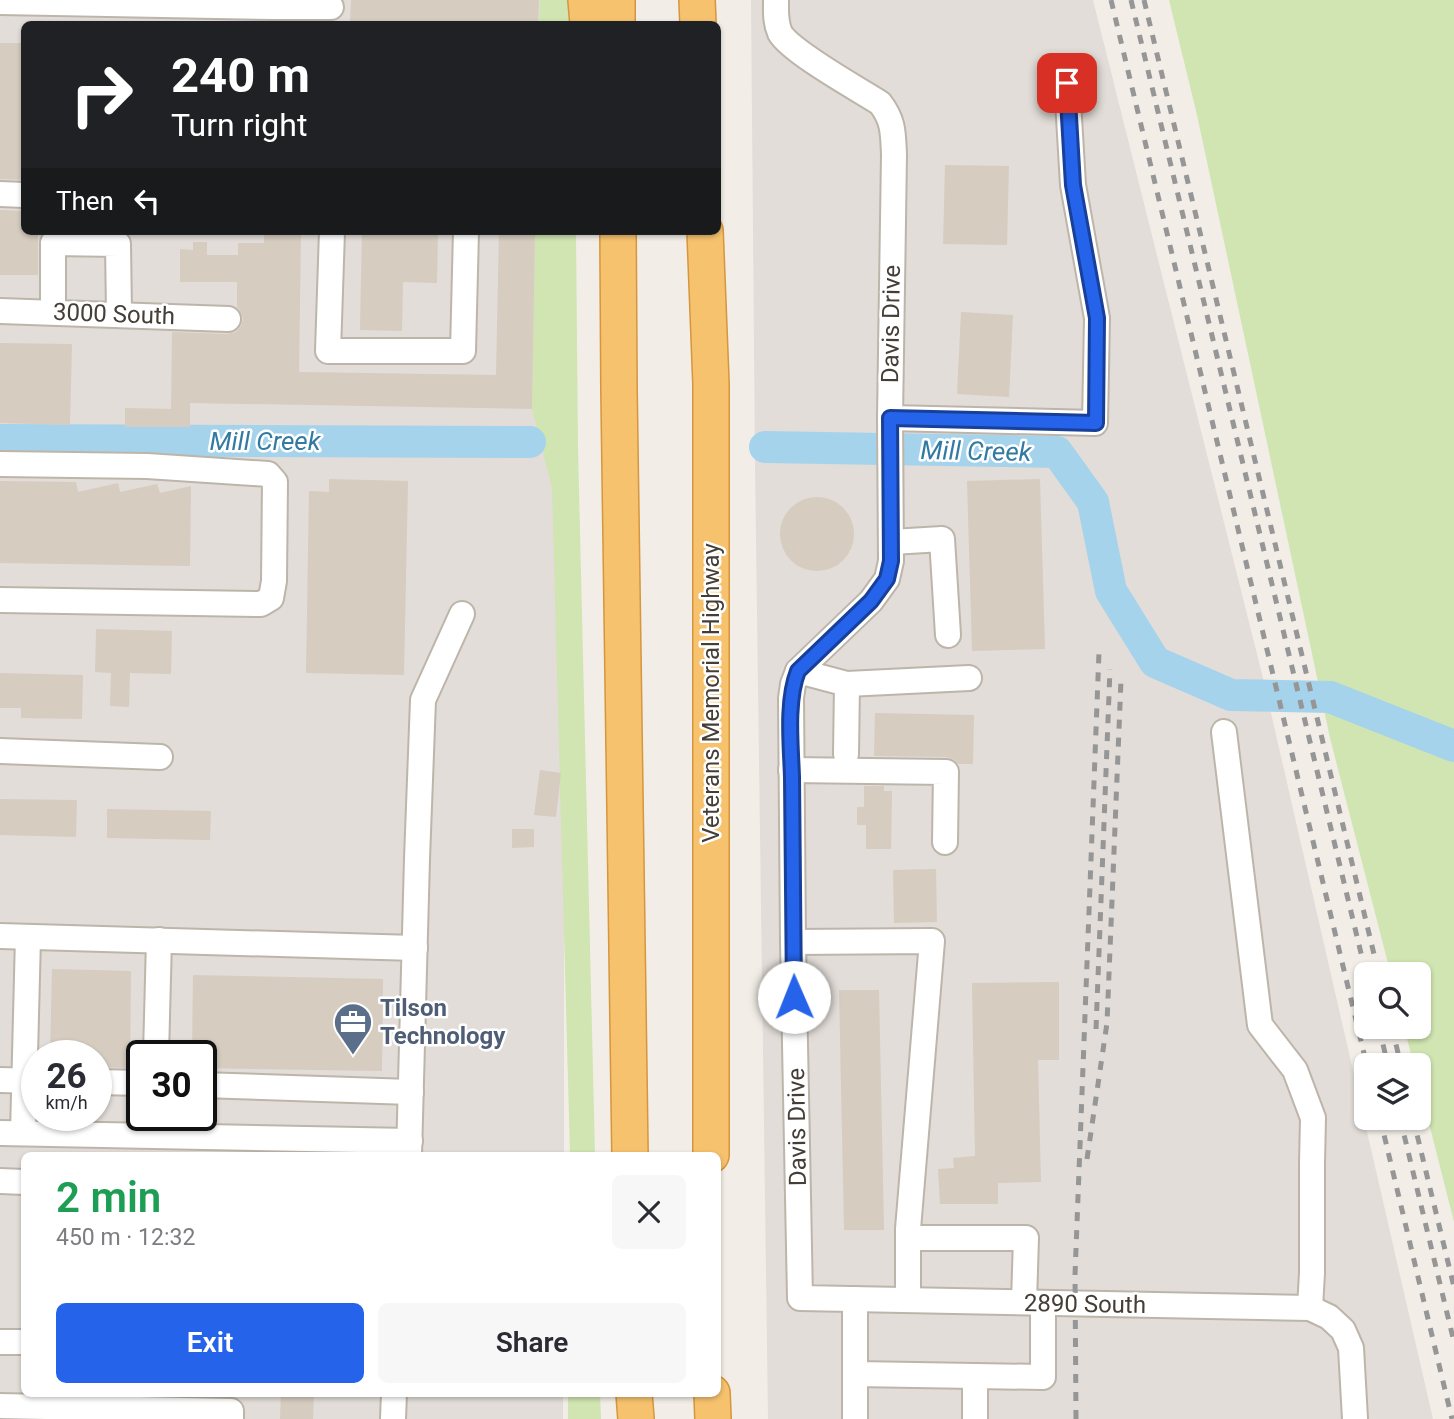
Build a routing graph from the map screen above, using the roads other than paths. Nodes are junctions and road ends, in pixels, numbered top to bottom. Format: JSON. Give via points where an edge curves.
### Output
{"nodes":[{"id":1,"x":586,"y":0,"type":"edge"},
{"id":2,"x":617,"y":0,"type":"edge"},
{"id":3,"x":697,"y":0,"type":"edge"},
{"id":4,"x":714,"y":0,"type":"edge"},
{"id":5,"x":776,"y":0,"type":"edge"},
{"id":6,"x":0,"y":2,"type":"edge"},
{"id":7,"x":247,"y":4,"type":"edge"},
{"id":8,"x":167,"y":9,"type":"edge"},
{"id":9,"x":331,"y":10,"type":"edge"},
{"id":10,"x":588,"y":21,"type":"edge"},
{"id":11,"x":617,"y":21,"type":"edge"},
{"id":12,"x":698,"y":21,"type":"edge"},
{"id":13,"x":714,"y":21,"type":"edge"},
{"id":14,"x":1067,"y":83,"type":"dead end"},
{"id":15,"x":0,"y":194,"type":"edge"},
{"id":16,"x":21,"y":195,"type":"edge"},
{"id":17,"x":332,"y":235,"type":"edge"},
{"id":18,"x":466,"y":235,"type":"edge"},
{"id":19,"x":605,"y":235,"type":"edge"},
{"id":20,"x":618,"y":235,"type":"edge"},
{"id":21,"x":705,"y":235,"type":"edge"},
{"id":22,"x":712,"y":235,"type":"edge"},
{"id":23,"x":0,"y":310,"type":"edge"},
{"id":24,"x":53,"y":312,"type":"junction"},
{"id":25,"x":119,"y":314,"type":"junction"},
{"id":26,"x":228,"y":318,"type":"dead end"},
{"id":27,"x":711,"y":384,"type":"junction"},
{"id":28,"x":618,"y":390,"type":"junction"},
{"id":29,"x":890,"y":426,"type":"junction"},
{"id":30,"x":0,"y":464,"type":"edge"},
{"id":31,"x":892,"y":542,"type":"junction"},
{"id":32,"x":0,"y":600,"type":"edge"},
{"id":33,"x":462,"y":614,"type":"dead end"},
{"id":34,"x":948,"y":635,"type":"dead end"},
{"id":35,"x":798,"y":671,"type":"junction"},
{"id":36,"x":968,"y":678,"type":"dead end"},
{"id":37,"x":847,"y":684,"type":"junction"},
{"id":38,"x":1224,"y":732,"type":"dead end"},
{"id":39,"x":0,"y":751,"type":"edge"},
{"id":40,"x":846,"y":754,"type":"dead end"},
{"id":41,"x":160,"y":757,"type":"dead end"},
{"id":42,"x":792,"y":770,"type":"junction"},
{"id":43,"x":945,"y":842,"type":"dead end"},
{"id":44,"x":0,"y":936,"type":"edge"},
{"id":45,"x":28,"y":936,"type":"junction"},
{"id":46,"x":159,"y":940,"type":"junction"},
{"id":47,"x":793,"y":942,"type":"junction"},
{"id":48,"x":415,"y":948,"type":"junction"},
{"id":49,"x":156,"y":1040,"type":"edge"},
{"id":50,"x":20,"y":1080,"type":"edge"},
{"id":51,"x":217,"y":1086,"type":"edge"},
{"id":52,"x":411,"y":1092,"type":"junction"},
{"id":53,"x":126,"y":1127,"type":"edge"},
{"id":54,"x":213,"y":1131,"type":"edge"},
{"id":55,"x":11,"y":1133,"type":"edge"},
{"id":56,"x":410,"y":1148,"type":"edge"},
{"id":57,"x":631,"y":1152,"type":"edge"},
{"id":58,"x":712,"y":1152,"type":"edge"},
{"id":59,"x":0,"y":1181,"type":"edge"},
{"id":60,"x":21,"y":1182,"type":"edge"},
{"id":61,"x":908,"y":1238,"type":"junction"},
{"id":62,"x":800,"y":1298,"type":"joint"},
{"id":63,"x":855,"y":1299,"type":"junction"},
{"id":64,"x":908,"y":1300,"type":"junction"},
{"id":65,"x":1034,"y":1303,"type":"junction"},
{"id":66,"x":1310,"y":1308,"type":"junction"},
{"id":67,"x":0,"y":1342,"type":"edge"},
{"id":68,"x":21,"y":1342,"type":"edge"},
{"id":69,"x":855,"y":1374,"type":"junction"},
{"id":70,"x":975,"y":1376,"type":"junction"},
{"id":71,"x":394,"y":1397,"type":"edge"},
{"id":72,"x":634,"y":1397,"type":"edge"},
{"id":73,"x":712,"y":1397,"type":"edge"},
{"id":74,"x":0,"y":1406,"type":"edge"},
{"id":75,"x":231,"y":1419,"type":"edge"},
{"id":76,"x":393,"y":1419,"type":"edge"},
{"id":77,"x":636,"y":1419,"type":"edge"},
{"id":78,"x":713,"y":1419,"type":"edge"},
{"id":79,"x":855,"y":1419,"type":"edge"},
{"id":80,"x":975,"y":1419,"type":"edge"},
{"id":81,"x":1355,"y":1419,"type":"edge"}],
"edges":[{"from":1,"to":10,"type":"highway"},
{"from":2,"to":11,"type":"highway"},
{"from":3,"to":12,"type":"highway"},
{"from":4,"to":13,"type":"highway"},
{"from":5,"to":29,"type":"street","name":"Davis Drive","via":[[776,23],[785,40],[880,103],[892,127]]},
{"from":6,"to":8,"type":"street"},
{"from":7,"to":8,"type":"street"},
{"from":7,"to":9,"type":"street"},
{"from":14,"to":29,"type":"street","via":[[1073,185],[1097,318],[1096,423]]},
{"from":15,"to":16,"type":"street"},
{"from":17,"to":18,"type":"street","via":[[328,351],[463,351]]},
{"from":19,"to":28,"type":"highway"},
{"from":20,"to":28,"type":"highway"},
{"from":21,"to":27,"type":"highway","name":"Veterans Memorial Highway"},
{"from":22,"to":27,"type":"highway"},
{"from":23,"to":24,"type":"street","name":"3000 South"},
{"from":24,"to":25,"type":"street","name":"3000 South"},
{"from":24,"to":25,"type":"street","via":[[53,243],[118,244]]},
{"from":25,"to":26,"type":"street","name":"3000 South"},
{"from":27,"to":58,"type":"highway","name":"Veterans Memorial Highway"},
{"from":28,"to":57,"type":"highway"},
{"from":29,"to":31,"type":"street","name":"Davis Drive"},
{"from":30,"to":32,"type":"street","via":[[147,466],[268,474],[275,482],[274,581],[271,598],[261,604]]},
{"from":31,"to":34,"type":"street","via":[[942,539]]},
{"from":31,"to":35,"type":"street","name":"Davis Drive","via":[[887,579],[871,601]]},
{"from":33,"to":48,"type":"street","via":[[423,700]]},
{"from":35,"to":37,"type":"street"},
{"from":35,"to":42,"type":"street","name":"Davis Drive","via":[[791,698]]},
{"from":36,"to":37,"type":"street"},
{"from":37,"to":40,"type":"street"},
{"from":38,"to":66,"type":"street","via":[[1260,1025],[1295,1070],[1313,1118]]},
{"from":39,"to":41,"type":"street"},
{"from":42,"to":43,"type":"street","via":[[946,772]]},
{"from":42,"to":47,"type":"street","name":"Davis Drive"},
{"from":44,"to":45,"type":"street"},
{"from":45,"to":46,"type":"street"},
{"from":45,"to":50,"type":"street"},
{"from":46,"to":48,"type":"street"},
{"from":46,"to":49,"type":"street"},
{"from":47,"to":61,"type":"street","via":[[932,941]]},
{"from":47,"to":62,"type":"street","name":"Davis Drive"},
{"from":48,"to":52,"type":"street"},
{"from":50,"to":55,"type":"street"},
{"from":51,"to":52,"type":"street"},
{"from":52,"to":56,"type":"street"},
{"from":53,"to":55,"type":"street"},
{"from":54,"to":56,"type":"street"},
{"from":59,"to":60,"type":"street"},
{"from":61,"to":64,"type":"street"},
{"from":61,"to":65,"type":"street","via":[[1026,1238]]},
{"from":62,"to":63,"type":"street","name":"2890 South"},
{"from":63,"to":64,"type":"street","name":"2890 South"},
{"from":63,"to":69,"type":"street"},
{"from":64,"to":65,"type":"street","name":"2890 South"},
{"from":65,"to":66,"type":"street","name":"2890 South"},
{"from":65,"to":70,"type":"street","via":[[1043,1377]]},
{"from":66,"to":81,"type":"street","via":[[1343,1330],[1351,1348]]},
{"from":67,"to":68,"type":"street"},
{"from":69,"to":70,"type":"street"},
{"from":69,"to":79,"type":"street"},
{"from":70,"to":80,"type":"street"},
{"from":71,"to":76,"type":"street"},
{"from":72,"to":77,"type":"highway"},
{"from":73,"to":78,"type":"highway"},
{"from":74,"to":75,"type":"street","via":[[231,1411]]}]}
